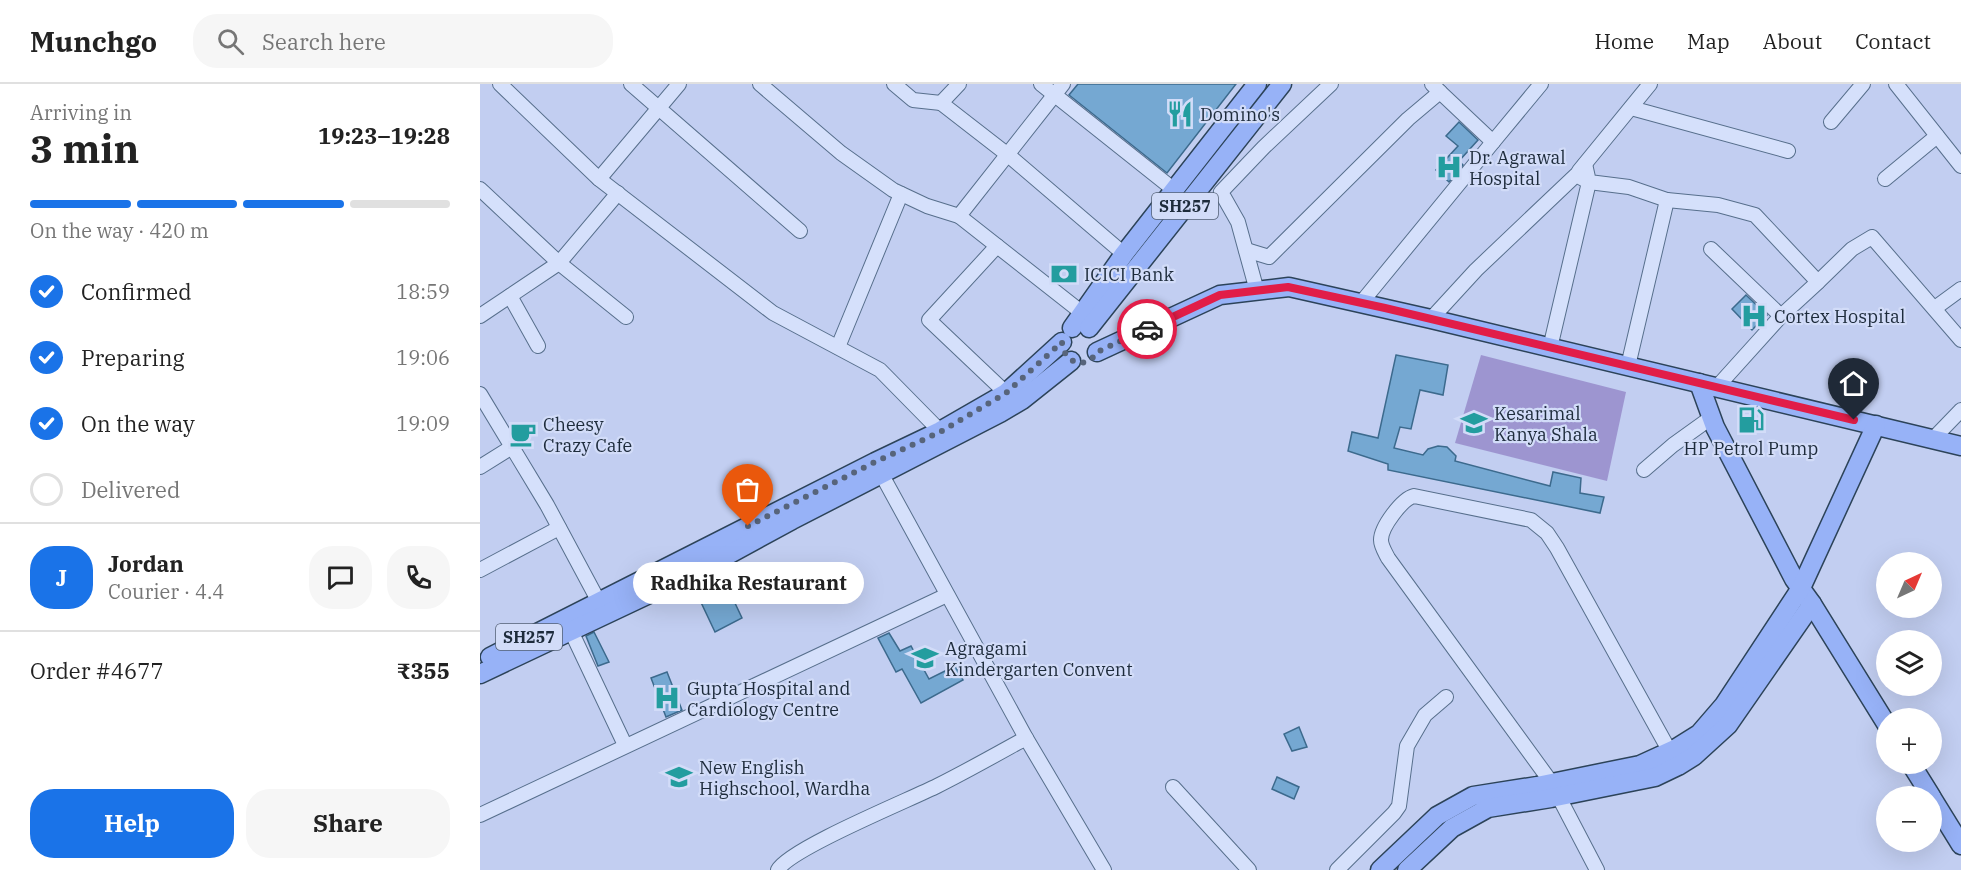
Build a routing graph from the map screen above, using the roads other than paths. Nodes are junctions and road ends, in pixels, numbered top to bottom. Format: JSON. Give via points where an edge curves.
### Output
{"nodes":[{"id":1,"x":500,"y":84,"type":"edge"},
{"id":2,"x":632,"y":84,"type":"edge"},
{"id":3,"x":679,"y":84,"type":"edge"},
{"id":4,"x":760,"y":84,"type":"edge"},
{"id":5,"x":894,"y":84,"type":"edge"},
{"id":6,"x":959,"y":84,"type":"edge"},
{"id":7,"x":1041,"y":84,"type":"edge"},
{"id":8,"x":1257,"y":84,"type":"edge"},
{"id":9,"x":1282,"y":84,"type":"edge"},
{"id":10,"x":1331,"y":84,"type":"edge"},
{"id":11,"x":1541,"y":84,"type":"edge"},
{"id":12,"x":1650,"y":84,"type":"edge"},
{"id":13,"x":1863,"y":84,"type":"edge"},
{"id":14,"x":1896,"y":84,"type":"edge"},
{"id":15,"x":1436,"y":88,"type":"edge"},
{"id":16,"x":1059,"y":89,"type":"edge"},
{"id":17,"x":941,"y":103,"type":"junction"},
{"id":18,"x":659,"y":108,"type":"junction"},
{"id":19,"x":1631,"y":108,"type":"junction"},
{"id":20,"x":1831,"y":122,"type":"dead end"},
{"id":21,"x":1247,"y":129,"type":"junction"},
{"id":22,"x":1937,"y":136,"type":"junction"},
{"id":23,"x":1493,"y":141,"type":"junction"},
{"id":24,"x":1264,"y":147,"type":"junction"},
{"id":25,"x":1788,"y":151,"type":"dead end"},
{"id":26,"x":1008,"y":155,"type":"junction"},
{"id":27,"x":1585,"y":164,"type":"junction"},
{"id":28,"x":1961,"y":166,"type":"edge"},
{"id":29,"x":1576,"y":175,"type":"junction"},
{"id":30,"x":599,"y":179,"type":"junction"},
{"id":31,"x":1885,"y":179,"type":"dead end"},
{"id":32,"x":1205,"y":181,"type":"junction"},
{"id":33,"x":1590,"y":182,"type":"junction"},
{"id":34,"x":480,"y":189,"type":"edge"},
{"id":35,"x":1173,"y":189,"type":"junction"},
{"id":36,"x":1221,"y":192,"type":"junction"},
{"id":37,"x":618,"y":193,"type":"junction"},
{"id":38,"x":901,"y":194,"type":"junction"},
{"id":39,"x":1667,"y":200,"type":"junction"},
{"id":40,"x":959,"y":216,"type":"junction"},
{"id":41,"x":800,"y":231,"type":"dead end"},
{"id":42,"x":997,"y":246,"type":"junction"},
{"id":43,"x":1711,"y":249,"type":"dead end"},
{"id":44,"x":1246,"y":250,"type":"junction"},
{"id":45,"x":1124,"y":254,"type":"junction"},
{"id":46,"x":559,"y":263,"type":"junction"},
{"id":47,"x":1818,"y":282,"type":"junction"},
{"id":48,"x":1961,"y":289,"type":"edge"},
{"id":49,"x":1257,"y":291,"type":"junction"},
{"id":50,"x":510,"y":296,"type":"junction"},
{"id":51,"x":1362,"y":303,"type":"junction"},
{"id":52,"x":1935,"y":308,"type":"junction"},
{"id":53,"x":480,"y":316,"type":"edge"},
{"id":54,"x":1781,"y":316,"type":"junction"},
{"id":55,"x":626,"y":318,"type":"dead end"},
{"id":56,"x":1431,"y":319,"type":"junction"},
{"id":57,"x":1082,"y":325,"type":"junction"},
{"id":58,"x":1961,"y":340,"type":"edge"},
{"id":59,"x":538,"y":346,"type":"dead end"},
{"id":60,"x":838,"y":348,"type":"junction"},
{"id":61,"x":1550,"y":348,"type":"junction"},
{"id":62,"x":1103,"y":350,"type":"junction"},
{"id":63,"x":1071,"y":361,"type":"junction"},
{"id":64,"x":1628,"y":366,"type":"junction"},
{"id":65,"x":1708,"y":385,"type":"junction"},
{"id":66,"x":1006,"y":393,"type":"junction"},
{"id":67,"x":480,"y":394,"type":"edge"},
{"id":68,"x":1961,"y":410,"type":"edge"},
{"id":69,"x":1712,"y":417,"type":"junction"},
{"id":70,"x":1876,"y":426,"type":"junction"},
{"id":71,"x":940,"y":432,"type":"junction"},
{"id":72,"x":1933,"y":439,"type":"junction"},
{"id":73,"x":1961,"y":446,"type":"edge"},
{"id":74,"x":512,"y":447,"type":"junction"},
{"id":75,"x":480,"y":467,"type":"edge"},
{"id":76,"x":878,"y":468,"type":"junction"},
{"id":77,"x":1644,"y":470,"type":"dead end"},
{"id":78,"x":559,"y":528,"type":"junction"},
{"id":79,"x":480,"y":570,"type":"edge"},
{"id":80,"x":1801,"y":588,"type":"junction"},
{"id":81,"x":948,"y":594,"type":"junction"},
{"id":82,"x":599,"y":602,"type":"junction"},
{"id":83,"x":1812,"y":604,"type":"junction"},
{"id":84,"x":571,"y":632,"type":"junction"},
{"id":85,"x":480,"y":662,"type":"edge"},
{"id":86,"x":480,"y":674,"type":"edge"},
{"id":87,"x":1446,"y":697,"type":"dead end"},
{"id":88,"x":1876,"y":708,"type":"edge"},
{"id":89,"x":1026,"y":738,"type":"junction"},
{"id":90,"x":625,"y":745,"type":"junction"},
{"id":91,"x":1674,"y":759,"type":"junction"},
{"id":92,"x":1173,"y":787,"type":"dead end"},
{"id":93,"x":1554,"y":789,"type":"junction"},
{"id":94,"x":480,"y":815,"type":"edge"},
{"id":95,"x":1942,"y":815,"type":"edge"},
{"id":96,"x":1961,"y":845,"type":"edge"},
{"id":97,"x":778,"y":870,"type":"edge"},
{"id":98,"x":1104,"y":870,"type":"edge"},
{"id":99,"x":1249,"y":870,"type":"edge"},
{"id":100,"x":1336,"y":870,"type":"edge"},
{"id":101,"x":1380,"y":870,"type":"edge"},
{"id":102,"x":1407,"y":870,"type":"edge"},
{"id":103,"x":1597,"y":870,"type":"edge"}],
"edges":[{"from":1,"to":30,"type":"street"},
{"from":2,"to":18,"type":"street"},
{"from":3,"to":18,"type":"street"},
{"from":4,"to":38,"type":"street","via":[[842,153]]},
{"from":5,"to":17,"type":"street","via":[[913,100]]},
{"from":6,"to":17,"type":"street"},
{"from":7,"to":16,"type":"street"},
{"from":8,"to":35,"type":"main road","number":"SH257"},
{"from":9,"to":21,"type":"main road","number":"SH257"},
{"from":10,"to":24,"type":"street"},
{"from":11,"to":23,"type":"street"},
{"from":12,"to":19,"type":"street"},
{"from":13,"to":20,"type":"street"},
{"from":14,"to":22,"type":"street"},
{"from":15,"to":23,"type":"street"},
{"from":15,"to":44,"type":"street","via":[[1269,257]]},
{"from":16,"to":26,"type":"street"},
{"from":16,"to":35,"type":"street"},
{"from":17,"to":26,"type":"street"},
{"from":18,"to":30,"type":"street"},
{"from":18,"to":41,"type":"street"},
{"from":19,"to":25,"type":"street"},
{"from":19,"to":27,"type":"street"},
{"from":21,"to":24,"type":"street"},
{"from":21,"to":32,"type":"main road","number":"SH257"},
{"from":22,"to":28,"type":"street"},
{"from":22,"to":31,"type":"street"},
{"from":23,"to":51,"type":"street"},
{"from":24,"to":36,"type":"street"},
{"from":26,"to":40,"type":"street"},
{"from":26,"to":45,"type":"street"},
{"from":27,"to":29,"type":"street"},
{"from":27,"to":33,"type":"street"},
{"from":29,"to":33,"type":"street"},
{"from":29,"to":56,"type":"street","via":[[1476,270]]},
{"from":30,"to":37,"type":"street"},
{"from":32,"to":36,"type":"street"},
{"from":32,"to":57,"type":"main road","number":"SH257"},
{"from":33,"to":39,"type":"street","via":[[1629,187]]},
{"from":33,"to":61,"type":"street"},
{"from":34,"to":46,"type":"street"},
{"from":35,"to":45,"type":"main road","number":"SH257"},
{"from":36,"to":44,"type":"street","via":[[1238,222]]},
{"from":37,"to":46,"type":"street"},
{"from":37,"to":60,"type":"street","via":[[774,313]]},
{"from":38,"to":40,"type":"street"},
{"from":38,"to":60,"type":"street"},
{"from":39,"to":47,"type":"street","via":[[1718,205],[1755,215]]},
{"from":39,"to":64,"type":"street"},
{"from":40,"to":42,"type":"street"},
{"from":42,"to":57,"type":"street"},
{"from":42,"to":66,"type":"street","via":[[929,320]]},
{"from":43,"to":54,"type":"street"},
{"from":44,"to":49,"type":"street"},
{"from":45,"to":57,"type":"main road","number":"SH257"},
{"from":46,"to":50,"type":"street"},
{"from":46,"to":55,"type":"street"},
{"from":47,"to":52,"type":"street","via":[[1852,249],[1872,237]]},
{"from":47,"to":54,"type":"street"},
{"from":48,"to":52,"type":"street"},
{"from":49,"to":51,"type":"main road","via":[[1288,287]]},
{"from":49,"to":62,"type":"main road","via":[[1220,295]]},
{"from":50,"to":53,"type":"street"},
{"from":50,"to":59,"type":"street"},
{"from":51,"to":56,"type":"main road"},
{"from":52,"to":58,"type":"street"},
{"from":54,"to":65,"type":"street"},
{"from":56,"to":61,"type":"main road"},
{"from":57,"to":62,"type":"main road","via":[[1093,332]]},
{"from":57,"to":63,"type":"main road","via":[[1064,354]]},
{"from":57,"to":66,"type":"main road","number":"SH257"},
{"from":60,"to":71,"type":"street","via":[[880,370]]},
{"from":61,"to":64,"type":"main road"},
{"from":62,"to":63,"type":"main road","via":[[1085,363]]},
{"from":63,"to":76,"type":"main road","number":"SH257","via":[[1010,407]]},
{"from":64,"to":65,"type":"main road"},
{"from":65,"to":69,"type":"main road"},
{"from":65,"to":70,"type":"main road"},
{"from":66,"to":71,"type":"main road","number":"SH257"},
{"from":67,"to":74,"type":"street"},
{"from":68,"to":72,"type":"street"},
{"from":69,"to":77,"type":"street"},
{"from":69,"to":80,"type":"main road"},
{"from":70,"to":72,"type":"main road"},
{"from":70,"to":80,"type":"main road"},
{"from":71,"to":76,"type":"main road","number":"SH257"},
{"from":72,"to":73,"type":"main road"},
{"from":74,"to":75,"type":"street"},
{"from":74,"to":78,"type":"street"},
{"from":76,"to":81,"type":"street"},
{"from":76,"to":82,"type":"main road","number":"SH257"},
{"from":76,"to":84,"type":"main road","number":"SH257","via":[[702,569]]},
{"from":78,"to":79,"type":"street"},
{"from":78,"to":82,"type":"street"},
{"from":80,"to":83,"type":"main road"},
{"from":80,"to":91,"type":"main road","via":[[1724,705]]},
{"from":81,"to":89,"type":"street"},
{"from":81,"to":90,"type":"street"},
{"from":82,"to":85,"type":"main road","number":"SH257"},
{"from":83,"to":88,"type":"main road"},
{"from":83,"to":91,"type":"main road","via":[[1728,725],[1694,756]]},
{"from":84,"to":86,"type":"main road","number":"SH257"},
{"from":84,"to":90,"type":"street"},
{"from":87,"to":100,"type":"street","via":[[1425,715],[1407,746],[1399,806]]},
{"from":89,"to":97,"type":"street","via":[[820,841],[781,864]]},
{"from":89,"to":98,"type":"street"},
{"from":90,"to":94,"type":"street"},
{"from":91,"to":93,"type":"main road"},
{"from":91,"to":93,"type":"street","via":[[1557,548],[1539,525],[1438,500],[1407,498],[1382,534],[1384,549]]},
{"from":92,"to":99,"type":"street"},
{"from":93,"to":101,"type":"main road","via":[[1473,796],[1437,816]]},
{"from":93,"to":102,"type":"main road","via":[[1488,808],[1452,828]]},
{"from":93,"to":103,"type":"street"},
{"from":95,"to":96,"type":"main road"}]}
